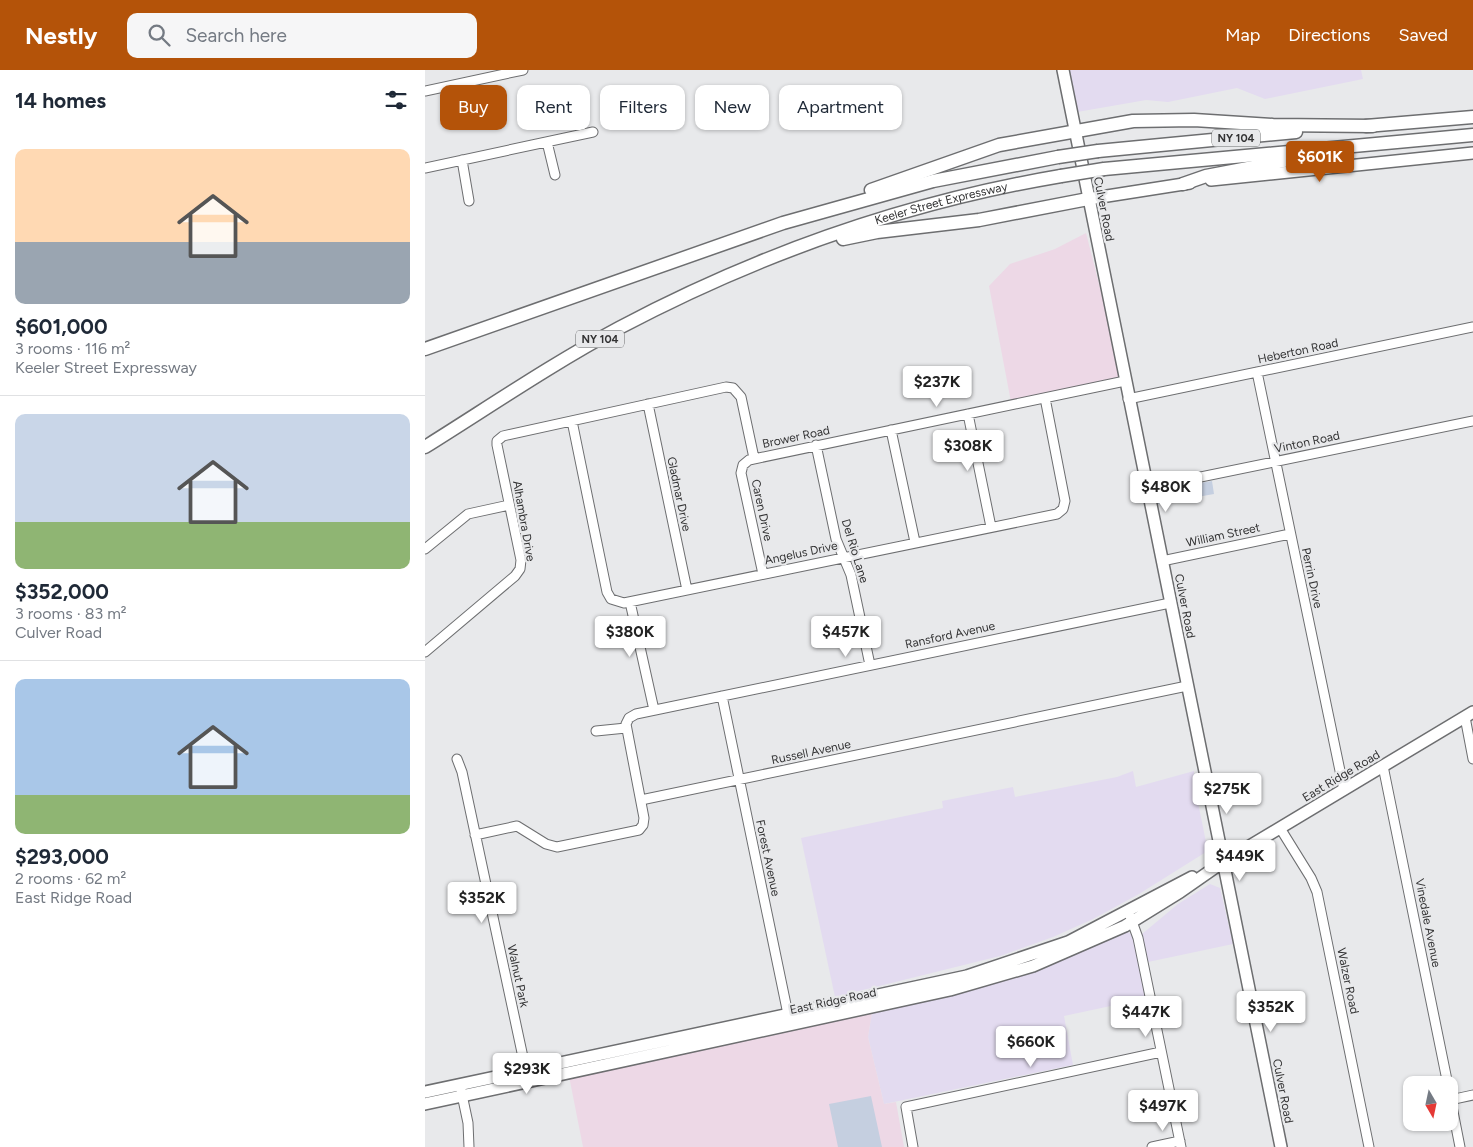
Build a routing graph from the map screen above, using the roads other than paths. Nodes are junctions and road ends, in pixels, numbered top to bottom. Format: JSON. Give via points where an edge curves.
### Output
{"nodes":[{"id":1,"x":523,"y":70,"type":"edge"},
{"id":2,"x":1063,"y":70,"type":"edge"},
{"id":3,"x":425,"y":91,"type":"edge"},
{"id":4,"x":1473,"y":117,"type":"edge"},
{"id":5,"x":1373,"y":126,"type":"junction"},
{"id":6,"x":1075,"y":130,"type":"junction"},
{"id":7,"x":593,"y":132,"type":"dead end"},
{"id":8,"x":1473,"y":135,"type":"edge"},
{"id":9,"x":1424,"y":139,"type":"junction"},
{"id":10,"x":547,"y":142,"type":"junction"},
{"id":11,"x":1473,"y":153,"type":"edge"},
{"id":12,"x":1453,"y":155,"type":"junction"},
{"id":13,"x":1473,"y":158,"type":"edge"},
{"id":14,"x":462,"y":160,"type":"junction"},
{"id":15,"x":425,"y":168,"type":"edge"},
{"id":16,"x":555,"y":175,"type":"dead end"},
{"id":17,"x":1183,"y":184,"type":"junction"},
{"id":18,"x":1088,"y":199,"type":"junction"},
{"id":19,"x":469,"y":201,"type":"dead end"},
{"id":20,"x":772,"y":226,"type":"junction"},
{"id":21,"x":752,"y":266,"type":"junction"},
{"id":22,"x":498,"y":322,"type":"junction"},
{"id":23,"x":1473,"y":327,"type":"edge"},
{"id":24,"x":425,"y":344,"type":"edge"},
{"id":25,"x":425,"y":349,"type":"edge"},
{"id":26,"x":1257,"y":372,"type":"junction"},
{"id":27,"x":1125,"y":381,"type":"junction"},
{"id":28,"x":1045,"y":398,"type":"junction"},
{"id":29,"x":1128,"y":399,"type":"junction"},
{"id":30,"x":648,"y":404,"type":"junction"},
{"id":31,"x":968,"y":414,"type":"junction"},
{"id":32,"x":572,"y":421,"type":"junction"},
{"id":33,"x":1473,"y":421,"type":"edge"},
{"id":34,"x":891,"y":430,"type":"junction"},
{"id":35,"x":497,"y":441,"type":"joint"},
{"id":36,"x":816,"y":445,"type":"junction"},
{"id":37,"x":425,"y":448,"type":"edge"},
{"id":38,"x":754,"y":458,"type":"junction"},
{"id":39,"x":1274,"y":461,"type":"junction"},
{"id":40,"x":1147,"y":488,"type":"junction"},
{"id":41,"x":509,"y":505,"type":"junction"},
{"id":42,"x":991,"y":527,"type":"junction"},
{"id":43,"x":1290,"y":534,"type":"junction"},
{"id":44,"x":915,"y":542,"type":"junction"},
{"id":45,"x":425,"y":549,"type":"edge"},
{"id":46,"x":844,"y":557,"type":"junction"},
{"id":47,"x":1162,"y":561,"type":"junction"},
{"id":48,"x":763,"y":574,"type":"junction"},
{"id":49,"x":687,"y":590,"type":"junction"},
{"id":50,"x":631,"y":602,"type":"junction"},
{"id":51,"x":1170,"y":603,"type":"junction"},
{"id":52,"x":425,"y":652,"type":"edge"},
{"id":53,"x":870,"y":665,"type":"junction"},
{"id":54,"x":1187,"y":686,"type":"junction"},
{"id":55,"x":722,"y":696,"type":"junction"},
{"id":56,"x":653,"y":710,"type":"junction"},
{"id":57,"x":1469,"y":715,"type":"edge"},
{"id":58,"x":627,"y":728,"type":"junction"},
{"id":59,"x":596,"y":731,"type":"dead end"},
{"id":60,"x":457,"y":759,"type":"dead end"},
{"id":61,"x":1473,"y":759,"type":"edge"},
{"id":62,"x":1383,"y":766,"type":"junction"},
{"id":63,"x":739,"y":780,"type":"junction"},
{"id":64,"x":1344,"y":790,"type":"junction"},
{"id":65,"x":641,"y":800,"type":"junction"},
{"id":66,"x":1280,"y":828,"type":"junction"},
{"id":67,"x":475,"y":835,"type":"junction"},
{"id":68,"x":1223,"y":862,"type":"junction"},
{"id":69,"x":1130,"y":916,"type":"junction"},
{"id":70,"x":789,"y":1019,"type":"junction"},
{"id":71,"x":1161,"y":1052,"type":"junction"},
{"id":72,"x":527,"y":1076,"type":"junction"},
{"id":73,"x":1445,"y":1076,"type":"edge"},
{"id":74,"x":461,"y":1090,"type":"junction"},
{"id":75,"x":1458,"y":1095,"type":"edge"},
{"id":76,"x":1473,"y":1095,"type":"edge"},
{"id":77,"x":429,"y":1097,"type":"edge"},
{"id":78,"x":1457,"y":1131,"type":"edge"},
{"id":79,"x":1181,"y":1144,"type":"edge"},
{"id":80,"x":469,"y":1147,"type":"edge"},
{"id":81,"x":913,"y":1147,"type":"edge"},
{"id":82,"x":1152,"y":1147,"type":"edge"},
{"id":83,"x":1281,"y":1147,"type":"edge"},
{"id":84,"x":1369,"y":1147,"type":"edge"},
{"id":85,"x":1460,"y":1147,"type":"edge"}],
"edges":[{"from":1,"to":3,"type":"street"},
{"from":2,"to":6,"type":"main road","name":"Culver Road"},
{"from":4,"to":5,"type":"highway","name":"Keeler Street Expressway","number":"NY 104"},
{"from":5,"to":6,"type":"highway","via":[[1168,120],[1135,121]]},
{"from":5,"to":20,"type":"highway","name":"Keeler Street Expressway","number":"NY 104","bridge":true,"via":[[1057,157],[933,181]]},
{"from":6,"to":18,"type":"main road","name":"Culver Road"},
{"from":6,"to":20,"type":"highway","via":[[977,151]]},
{"from":7,"to":10,"type":"street"},
{"from":8,"to":9,"type":"highway","name":"Keeler Street Expressway","number":"NY 104"},
{"from":9,"to":17,"type":"highway","via":[[1205,176]]},
{"from":9,"to":21,"type":"highway","name":"Keeler Street Expressway","number":"NY 104","bridge":true,"via":[[1104,169],[1061,176],[904,212],[819,239]]},
{"from":10,"to":14,"type":"street"},
{"from":10,"to":16,"type":"street"},
{"from":11,"to":12,"type":"main road"},
{"from":12,"to":13,"type":"street"},
{"from":12,"to":17,"type":"main road"},
{"from":14,"to":15,"type":"street"},
{"from":14,"to":19,"type":"street"},
{"from":17,"to":18,"type":"main road"},
{"from":18,"to":21,"type":"highway","via":[[979,220],[852,237]]},
{"from":18,"to":27,"type":"main road","name":"Culver Road"},
{"from":20,"to":22,"type":"highway","name":"Keeler Street Expressway","number":"NY 104"},
{"from":21,"to":37,"type":"highway","name":"Keeler Street Expressway","number":"NY 104","via":[[609,334],[536,376]]},
{"from":22,"to":24,"type":"highway"},
{"from":22,"to":25,"type":"highway","number":"NY 104"},
{"from":23,"to":26,"type":"street","name":"Heberton Road"},
{"from":26,"to":29,"type":"street","name":"Heberton Road"},
{"from":26,"to":39,"type":"street","name":"Perrin Drive"},
{"from":27,"to":28,"type":"street","name":"Brower Road"},
{"from":27,"to":29,"type":"main road","name":"Culver Road"},
{"from":28,"to":31,"type":"street","name":"Brower Road"},
{"from":28,"to":42,"type":"street","name":"Angelus Drive","via":[[1065,506],[1057,514]]},
{"from":29,"to":40,"type":"main road","name":"Culver Road"},
{"from":30,"to":32,"type":"street","name":"Brower Road"},
{"from":30,"to":38,"type":"street","name":"Brower Road","via":[[733,388],[741,397]]},
{"from":30,"to":49,"type":"street","name":"Gladmar Drive"},
{"from":31,"to":34,"type":"street","name":"Brower Road"},
{"from":31,"to":42,"type":"street"},
{"from":32,"to":35,"type":"street","name":"Brower Road","via":[[507,435]]},
{"from":32,"to":50,"type":"street","via":[[607,592],[615,601]]},
{"from":33,"to":39,"type":"street","name":"Vinton Road"},
{"from":34,"to":36,"type":"street","name":"Brower Road"},
{"from":34,"to":44,"type":"street"},
{"from":35,"to":41,"type":"street","name":"Alhambra Drive"},
{"from":36,"to":38,"type":"street","name":"Brower Road"},
{"from":36,"to":46,"type":"street","name":"Del Rio Lane","via":[[836,540]]},
{"from":38,"to":48,"type":"street","name":"Caren Drive","via":[[745,462],[741,473]]},
{"from":39,"to":40,"type":"street","name":"Vinton Road"},
{"from":39,"to":43,"type":"street","name":"Perrin Drive"},
{"from":40,"to":47,"type":"main road","name":"Culver Road"},
{"from":41,"to":45,"type":"street","via":[[469,514]]},
{"from":41,"to":52,"type":"street","name":"Alhambra Drive","via":[[521,560],[518,573]]},
{"from":42,"to":44,"type":"street","name":"Angelus Drive"},
{"from":43,"to":47,"type":"street","name":"William Street"},
{"from":43,"to":64,"type":"street","name":"Perrin Drive"},
{"from":44,"to":46,"type":"street","name":"Angelus Drive"},
{"from":46,"to":48,"type":"street","name":"Angelus Drive"},
{"from":46,"to":53,"type":"street","name":"Del Rio Lane","via":[[851,575]]},
{"from":47,"to":51,"type":"main road","name":"Culver Road"},
{"from":48,"to":49,"type":"street","name":"Angelus Drive"},
{"from":49,"to":50,"type":"street","name":"Angelus Drive"},
{"from":50,"to":56,"type":"street"},
{"from":51,"to":53,"type":"street","name":"Ransford Avenue"},
{"from":51,"to":54,"type":"main road","name":"Culver Road"},
{"from":53,"to":55,"type":"street","name":"Ransford Avenue"},
{"from":54,"to":63,"type":"street","name":"Russell Avenue"},
{"from":54,"to":68,"type":"main road","name":"Culver Road"},
{"from":55,"to":56,"type":"street","name":"Ransford Avenue"},
{"from":55,"to":63,"type":"street","name":"Forest Avenue"},
{"from":56,"to":58,"type":"street","name":"Ransford Avenue","via":[[632,716],[627,721]]},
{"from":57,"to":61,"type":"street"},
{"from":57,"to":62,"type":"main road","name":"East Ridge Road"},
{"from":58,"to":59,"type":"street"},
{"from":58,"to":65,"type":"street"},
{"from":60,"to":67,"type":"street","name":"Walnut Park"},
{"from":62,"to":64,"type":"main road","name":"East Ridge Road"},
{"from":62,"to":73,"type":"street","name":"Vinedale Avenue"},
{"from":63,"to":65,"type":"street","name":"Russell Avenue"},
{"from":63,"to":70,"type":"street","name":"Forest Avenue"},
{"from":64,"to":66,"type":"main road","name":"East Ridge Road"},
{"from":65,"to":67,"type":"street","via":[[643,825],[633,832],[554,847],[517,826]]},
{"from":66,"to":68,"type":"main road","name":"East Ridge Road"},
{"from":66,"to":84,"type":"street","name":"Walzer Road","via":[[1317,892]]},
{"from":67,"to":72,"type":"street","name":"Walnut Park"},
{"from":68,"to":69,"type":"main road","name":"East Ridge Road"},
{"from":68,"to":83,"type":"main road","name":"Culver Road"},
{"from":69,"to":70,"type":"main road","name":"East Ridge Road","via":[[997,967]]},
{"from":69,"to":71,"type":"street","via":[[1137,934]]},
{"from":70,"to":72,"type":"main road","name":"East Ridge Road"},
{"from":71,"to":79,"type":"street"},
{"from":71,"to":81,"type":"street","via":[[906,1107]]},
{"from":72,"to":74,"type":"main road","name":"East Ridge Road"},
{"from":74,"to":77,"type":"main road","name":"East Ridge Road"},
{"from":74,"to":80,"type":"street"},
{"from":75,"to":76,"type":"street"},
{"from":78,"to":85,"type":"street"},
{"from":79,"to":82,"type":"street"}]}
